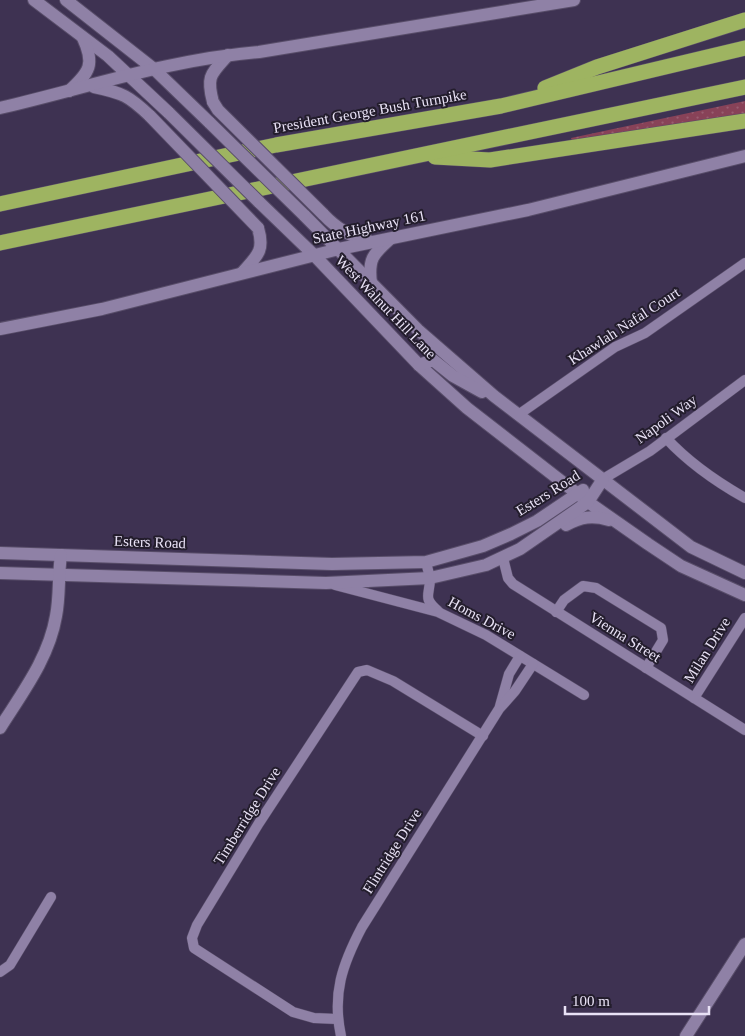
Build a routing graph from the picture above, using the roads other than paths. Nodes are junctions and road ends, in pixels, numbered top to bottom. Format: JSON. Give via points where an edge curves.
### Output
{"nodes":[{"id":1,"x":34,"y":0,"type":"edge"},
{"id":2,"x":66,"y":0,"type":"edge"},
{"id":3,"x":574,"y":0,"type":"edge"},
{"id":4,"x":745,"y":20,"type":"edge"},
{"id":5,"x":83,"y":38,"type":"junction"},
{"id":6,"x":745,"y":48,"type":"edge"},
{"id":7,"x":228,"y":55,"type":"junction"},
{"id":8,"x":154,"y":69,"type":"junction"},
{"id":9,"x":128,"y":75,"type":"junction"},
{"id":10,"x":92,"y":86,"type":"junction"},
{"id":11,"x":745,"y":87,"type":"edge"},
{"id":12,"x":67,"y":93,"type":"junction"},
{"id":13,"x":501,"y":106,"type":"junction"},
{"id":14,"x":0,"y":108,"type":"edge"},
{"id":15,"x":745,"y":120,"type":"edge"},
{"id":16,"x":413,"y":156,"type":"junction"},
{"id":17,"x":745,"y":156,"type":"edge"},
{"id":18,"x":0,"y":204,"type":"edge"},
{"id":19,"x":391,"y":238,"type":"junction"},
{"id":20,"x":374,"y":242,"type":"junction"},
{"id":21,"x":0,"y":243,"type":"edge"},
{"id":22,"x":339,"y":249,"type":"junction"},
{"id":23,"x":314,"y":255,"type":"junction"},
{"id":24,"x":745,"y":263,"type":"edge"},
{"id":25,"x":242,"y":273,"type":"junction"},
{"id":26,"x":371,"y":283,"type":"junction"},
{"id":27,"x":0,"y":329,"type":"edge"},
{"id":28,"x":419,"y":366,"type":"junction"},
{"id":29,"x":745,"y":380,"type":"edge"},
{"id":30,"x":494,"y":396,"type":"junction"},
{"id":31,"x":518,"y":415,"type":"junction"},
{"id":32,"x":666,"y":438,"type":"junction"},
{"id":33,"x":603,"y":480,"type":"junction"},
{"id":34,"x":576,"y":493,"type":"junction"},
{"id":35,"x":745,"y":498,"type":"edge"},
{"id":36,"x":588,"y":502,"type":"junction"},
{"id":37,"x":616,"y":522,"type":"junction"},
{"id":38,"x":528,"y":544,"type":"junction"},
{"id":39,"x":0,"y":553,"type":"edge"},
{"id":40,"x":61,"y":554,"type":"junction"},
{"id":41,"x":503,"y":558,"type":"junction"},
{"id":42,"x":220,"y":560,"type":"junction"},
{"id":43,"x":426,"y":562,"type":"junction"},
{"id":44,"x":0,"y":573,"type":"edge"},
{"id":45,"x":745,"y":573,"type":"edge"},
{"id":46,"x":58,"y":574,"type":"junction"},
{"id":47,"x":430,"y":578,"type":"junction"},
{"id":48,"x":220,"y":579,"type":"junction"},
{"id":49,"x":326,"y":583,"type":"junction"},
{"id":50,"x":745,"y":595,"type":"edge"},
{"id":51,"x":438,"y":612,"type":"junction"},
{"id":52,"x":556,"y":612,"type":"junction"},
{"id":53,"x":745,"y":618,"type":"edge"},
{"id":54,"x":520,"y":656,"type":"junction"},
{"id":55,"x":533,"y":664,"type":"junction"},
{"id":56,"x":646,"y":668,"type":"junction"},
{"id":57,"x":584,"y":695,"type":"dead end"},
{"id":58,"x":694,"y":698,"type":"junction"},
{"id":59,"x":499,"y":709,"type":"junction"},
{"id":60,"x":0,"y":728,"type":"edge"},
{"id":61,"x":745,"y":730,"type":"edge"},
{"id":62,"x":483,"y":736,"type":"junction"},
{"id":63,"x":51,"y":897,"type":"dead end"},
{"id":64,"x":745,"y":944,"type":"edge"},
{"id":65,"x":0,"y":972,"type":"edge"},
{"id":66,"x":337,"y":1019,"type":"junction"},
{"id":67,"x":341,"y":1036,"type":"edge"},
{"id":68,"x":686,"y":1036,"type":"edge"}],
"edges":[{"from":1,"to":5,"type":"main road","name":"West Walnut Hill Lane"},
{"from":2,"to":8,"type":"main road","name":"West Walnut Hill Lane"},
{"from":3,"to":7,"type":"main road"},
{"from":4,"to":13,"type":"highway","via":[[597,67]]},
{"from":5,"to":9,"type":"main road","name":"West Walnut Hill Lane"},
{"from":5,"to":12,"type":"main road","via":[[90,53],[90,68]]},
{"from":6,"to":13,"type":"highway","name":"President George Bush Turnpike"},
{"from":7,"to":8,"type":"main road"},
{"from":7,"to":20,"type":"main road","bridge":true,"via":[[212,73],[208,86],[218,110],[337,228],[352,237]]},
{"from":8,"to":9,"type":"main road"},
{"from":8,"to":22,"type":"main road","name":"West Walnut Hill Lane","bridge":true},
{"from":9,"to":10,"type":"main road"},
{"from":9,"to":23,"type":"main road","name":"West Walnut Hill Lane","bridge":true},
{"from":10,"to":12,"type":"main road"},
{"from":10,"to":25,"type":"main road","bridge":true,"via":[[130,97],[258,228],[262,240],[260,252]]},
{"from":11,"to":16,"type":"highway"},
{"from":12,"to":14,"type":"main road"},
{"from":13,"to":18,"type":"highway","name":"President George Bush Turnpike","via":[[276,145]]},
{"from":15,"to":16,"type":"highway","via":[[490,160]]},
{"from":16,"to":21,"type":"highway"},
{"from":17,"to":19,"type":"main road","name":"State Highway 161","via":[[528,210]]},
{"from":19,"to":20,"type":"main road","name":"State Highway 161"},
{"from":19,"to":26,"type":"main road","via":[[374,254],[369,268]]},
{"from":20,"to":22,"type":"main road","name":"State Highway 161"},
{"from":22,"to":23,"type":"main road","name":"State Highway 161"},
{"from":22,"to":26,"type":"main road","name":"West Walnut Hill Lane"},
{"from":23,"to":25,"type":"main road","name":"State Highway 161"},
{"from":23,"to":28,"type":"main road","name":"West Walnut Hill Lane"},
{"from":24,"to":31,"type":"street","name":"Khawlah Nafal Court","via":[[645,333],[615,347]]},
{"from":25,"to":27,"type":"main road","name":"State Highway 161","via":[[102,309]]},
{"from":26,"to":30,"type":"main road","name":"West Walnut Hill Lane","via":[[418,330]]},
{"from":28,"to":30,"type":"main road","via":[[433,360],[474,389]]},
{"from":28,"to":34,"type":"main road","name":"West Walnut Hill Lane"},
{"from":29,"to":32,"type":"street","name":"Napoli Way"},
{"from":30,"to":31,"type":"main road","name":"West Walnut Hill Lane"},
{"from":31,"to":33,"type":"main road","name":"West Walnut Hill Lane"},
{"from":32,"to":33,"type":"street","name":"Napoli Way"},
{"from":32,"to":35,"type":"street","via":[[684,458]]},
{"from":33,"to":34,"type":"main road","name":"Esters Road"},
{"from":33,"to":36,"type":"main road","name":"Esters Road"},
{"from":33,"to":45,"type":"main road","name":"West Walnut Hill Lane","via":[[691,547]]},
{"from":34,"to":36,"type":"main road","name":"West Walnut Hill Lane"},
{"from":34,"to":43,"type":"main road","name":"Esters Road","via":[[537,521],[511,534],[483,546]]},
{"from":36,"to":37,"type":"main road","name":"West Walnut Hill Lane"},
{"from":36,"to":38,"type":"main road","name":"Esters Road"},
{"from":37,"to":38,"type":"main road","via":[[596,516],[581,518]]},
{"from":37,"to":50,"type":"main road","name":"West Walnut Hill Lane","via":[[681,566]]},
{"from":38,"to":41,"type":"main road","name":"Esters Road"},
{"from":39,"to":40,"type":"main road","name":"Esters Road"},
{"from":40,"to":42,"type":"main road","name":"Esters Road"},
{"from":40,"to":46,"type":"main road"},
{"from":41,"to":47,"type":"main road","name":"Esters Road","via":[[455,574]]},
{"from":41,"to":52,"type":"street","name":"Vienna Street","via":[[508,578],[513,584]]},
{"from":42,"to":43,"type":"main road","name":"Esters Road","via":[[332,564]]},
{"from":42,"to":48,"type":"main road"},
{"from":43,"to":47,"type":"street"},
{"from":44,"to":46,"type":"main road","name":"Esters Road"},
{"from":46,"to":48,"type":"main road","name":"Esters Road"},
{"from":46,"to":60,"type":"main road","via":[[57,614],[46,650]]},
{"from":47,"to":49,"type":"main road","name":"Esters Road"},
{"from":47,"to":51,"type":"street","via":[[426,595]]},
{"from":48,"to":49,"type":"main road","name":"Esters Road"},
{"from":49,"to":51,"type":"street","name":"Homs Drive"},
{"from":51,"to":54,"type":"street","name":"Homs Drive"},
{"from":52,"to":56,"type":"street","name":"Vienna Street"},
{"from":52,"to":56,"type":"street","via":[[564,600],[583,586],[596,588],[661,628],[662,640]]},
{"from":53,"to":58,"type":"street","name":"Milan Drive"},
{"from":54,"to":55,"type":"street","name":"Homs Drive"},
{"from":54,"to":59,"type":"street","name":"Flintridge Drive","via":[[509,674]]},
{"from":55,"to":57,"type":"street","name":"Homs Drive"},
{"from":55,"to":59,"type":"street","name":"Flintridge Drive"},
{"from":56,"to":58,"type":"street","name":"Vienna Street"},
{"from":58,"to":61,"type":"street","name":"Vienna Street"},
{"from":59,"to":62,"type":"street","name":"Flintridge Drive"},
{"from":62,"to":66,"type":"street","name":"Flintridge Drive","via":[[346,958],[336,1002]]},
{"from":62,"to":66,"type":"street","name":"Timberridge Drive","via":[[393,681],[367,670],[358,672],[197,925],[192,938],[194,948],[293,1012],[314,1018]]},
{"from":63,"to":65,"type":"street","via":[[10,965]]},
{"from":64,"to":68,"type":"main road"},
{"from":66,"to":67,"type":"street"}]}
